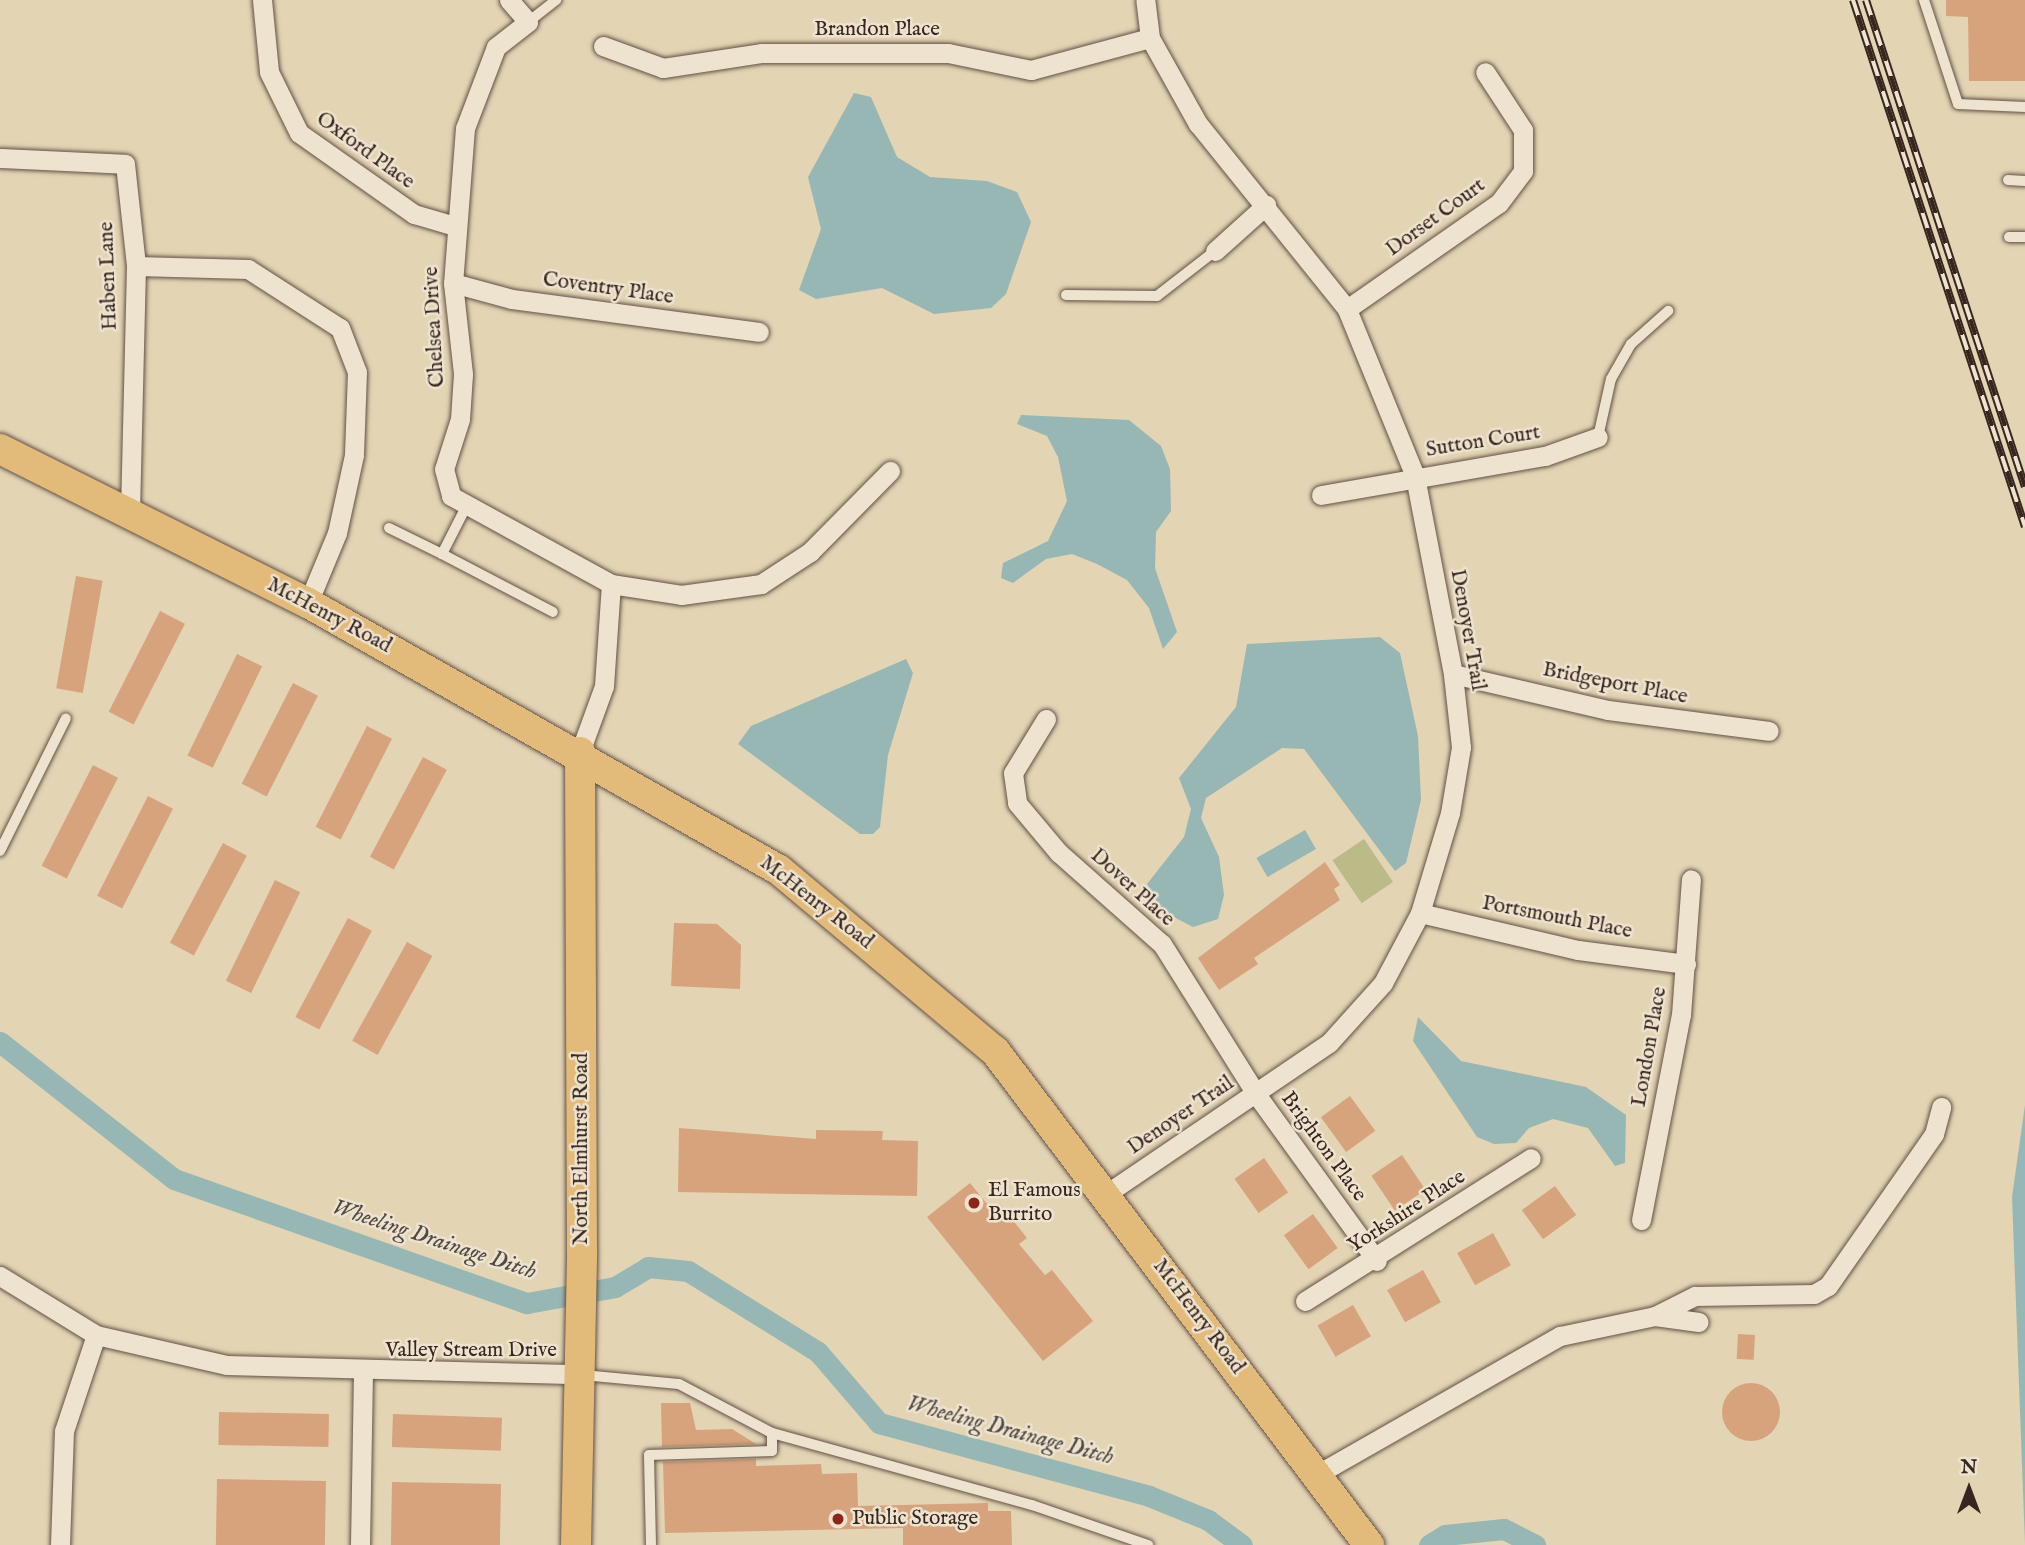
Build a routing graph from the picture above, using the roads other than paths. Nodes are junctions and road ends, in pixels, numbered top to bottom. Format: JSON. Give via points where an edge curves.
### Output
{"nodes":[{"id":1,"x":262,"y":0,"type":"edge"},
{"id":2,"x":509,"y":0,"type":"edge"},
{"id":3,"x":556,"y":0,"type":"edge"},
{"id":4,"x":1145,"y":0,"type":"edge"},
{"id":5,"x":1924,"y":0,"type":"edge"},
{"id":6,"x":528,"y":22,"type":"junction"},
{"id":7,"x":1150,"y":38,"type":"junction"},
{"id":8,"x":603,"y":46,"type":"dead end"},
{"id":9,"x":1485,"y":72,"type":"dead end"},
{"id":10,"x":2025,"y":107,"type":"edge"},
{"id":11,"x":0,"y":158,"type":"edge"},
{"id":12,"x":2008,"y":180,"type":"dead end"},
{"id":13,"x":2025,"y":181,"type":"edge"},
{"id":14,"x":1266,"y":205,"type":"junction"},
{"id":15,"x":455,"y":226,"type":"junction"},
{"id":16,"x":2009,"y":237,"type":"dead end"},
{"id":17,"x":2025,"y":237,"type":"edge"},
{"id":18,"x":1215,"y":251,"type":"joint"},
{"id":19,"x":136,"y":266,"type":"junction"},
{"id":20,"x":453,"y":283,"type":"junction"},
{"id":21,"x":1066,"y":295,"type":"dead end"},
{"id":22,"x":1347,"y":309,"type":"junction"},
{"id":23,"x":1668,"y":311,"type":"dead end"},
{"id":24,"x":759,"y":332,"type":"dead end"},
{"id":25,"x":1598,"y":437,"type":"joint"},
{"id":26,"x":0,"y":449,"type":"edge"},
{"id":27,"x":890,"y":471,"type":"dead end"},
{"id":28,"x":1415,"y":476,"type":"junction"},
{"id":29,"x":1321,"y":495,"type":"dead end"},
{"id":30,"x":467,"y":505,"type":"junction"},
{"id":31,"x":130,"y":512,"type":"junction"},
{"id":32,"x":389,"y":528,"type":"dead end"},
{"id":33,"x":442,"y":554,"type":"junction"},
{"id":34,"x":611,"y":584,"type":"junction"},
{"id":35,"x":307,"y":603,"type":"junction"},
{"id":36,"x":554,"y":612,"type":"dead end"},
{"id":37,"x":1454,"y":674,"type":"junction"},
{"id":38,"x":66,"y":718,"type":"dead end"},
{"id":39,"x":1046,"y":719,"type":"dead end"},
{"id":40,"x":1769,"y":731,"type":"dead end"},
{"id":41,"x":580,"y":752,"type":"junction"},
{"id":42,"x":0,"y":850,"type":"edge"},
{"id":43,"x":1691,"y":879,"type":"dead end"},
{"id":44,"x":1420,"y":913,"type":"junction"},
{"id":45,"x":1686,"y":964,"type":"junction"},
{"id":46,"x":1256,"y":1094,"type":"junction"},
{"id":47,"x":1941,"y":1107,"type":"dead end"},
{"id":48,"x":1531,"y":1158,"type":"dead end"},
{"id":49,"x":1106,"y":1194,"type":"junction"},
{"id":50,"x":1641,"y":1220,"type":"dead end"},
{"id":51,"x":1377,"y":1261,"type":"junction"},
{"id":52,"x":0,"y":1276,"type":"edge"},
{"id":53,"x":1305,"y":1301,"type":"dead end"},
{"id":54,"x":1655,"y":1316,"type":"junction"},
{"id":55,"x":1699,"y":1322,"type":"dead end"},
{"id":56,"x":96,"y":1335,"type":"junction"},
{"id":57,"x":363,"y":1373,"type":"junction"},
{"id":58,"x":579,"y":1374,"type":"junction"},
{"id":59,"x":772,"y":1433,"type":"junction"},
{"id":60,"x":1316,"y":1475,"type":"junction"},
{"id":61,"x":1364,"y":1538,"type":"edge"},
{"id":62,"x":60,"y":1545,"type":"edge"},
{"id":63,"x":360,"y":1545,"type":"edge"},
{"id":64,"x":576,"y":1545,"type":"edge"},
{"id":65,"x":651,"y":1545,"type":"edge"},
{"id":66,"x":1148,"y":1545,"type":"edge"}],
"edges":[{"from":1,"to":15,"type":"street","name":"Oxford Place","via":[[269,72],[299,133],[414,214]]},
{"from":2,"to":6,"type":"street"},
{"from":3,"to":6,"type":"lane","name":"Chelsea Drive"},
{"from":4,"to":7,"type":"street","name":"Denoyer Trail"},
{"from":5,"to":10,"type":"lane","via":[[1958,104]]},
{"from":6,"to":15,"type":"street","name":"Chelsea Drive","via":[[496,47],[477,86],[465,128]]},
{"from":7,"to":8,"type":"street","name":"Brandon Place","via":[[1031,70],[948,52],[761,52],[663,68]]},
{"from":7,"to":14,"type":"street","name":"Denoyer Trail","via":[[1198,124]]},
{"from":9,"to":22,"type":"street","name":"Dorset Court","via":[[1523,130],[1523,171],[1499,203]]},
{"from":11,"to":19,"type":"street","name":"Haben Lane","via":[[125,164]]},
{"from":12,"to":13,"type":"lane"},
{"from":14,"to":18,"type":"street"},
{"from":14,"to":22,"type":"street","name":"Denoyer Trail"},
{"from":15,"to":20,"type":"street","name":"Chelsea Drive"},
{"from":16,"to":17,"type":"lane"},
{"from":18,"to":21,"type":"lane","via":[[1157,296]]},
{"from":19,"to":31,"type":"street","name":"Haben Lane"},
{"from":19,"to":35,"type":"street","via":[[248,269],[340,328],[357,372],[354,455],[337,533]]},
{"from":20,"to":24,"type":"street","name":"Coventry Place","via":[[512,299]]},
{"from":20,"to":30,"type":"street","name":"Chelsea Drive","via":[[464,374],[460,419],[444,469],[451,496]]},
{"from":22,"to":28,"type":"street","name":"Denoyer Trail"},
{"from":23,"to":25,"type":"lane","via":[[1631,344],[1611,379]]},
{"from":25,"to":28,"type":"street","name":"Sutton Court","via":[[1545,456]]},
{"from":26,"to":31,"type":"main road","name":"McHenry Road"},
{"from":27,"to":34,"type":"street","name":"Chelsea Drive","via":[[810,552],[761,584],[681,595]]},
{"from":28,"to":29,"type":"street","name":"Sutton Court"},
{"from":28,"to":37,"type":"street","name":"Denoyer Trail"},
{"from":30,"to":33,"type":"lane"},
{"from":30,"to":34,"type":"street","name":"Chelsea Drive"},
{"from":31,"to":35,"type":"main road","name":"McHenry Road"},
{"from":32,"to":33,"type":"lane"},
{"from":33,"to":36,"type":"lane"},
{"from":34,"to":41,"type":"street","via":[[604,686]]},
{"from":35,"to":41,"type":"main road","name":"McHenry Road"},
{"from":37,"to":40,"type":"street","name":"Bridgeport Place","via":[[1608,710]]},
{"from":37,"to":44,"type":"street","name":"Denoyer Trail","via":[[1461,747],[1450,813]]},
{"from":38,"to":42,"type":"lane"},
{"from":39,"to":46,"type":"street","name":"Dover Place","via":[[1013,773],[1017,803],[1059,853],[1162,944]]},
{"from":41,"to":49,"type":"main road","name":"McHenry Road","via":[[779,870],[949,1009],[995,1051]]},
{"from":41,"to":58,"type":"main road","name":"North Elmhurst Road"},
{"from":43,"to":45,"type":"street","name":"London Place"},
{"from":44,"to":45,"type":"street","name":"Portsmouth Place","via":[[1578,950]]},
{"from":44,"to":46,"type":"street","name":"Denoyer Trail","via":[[1383,983],[1329,1043]]},
{"from":45,"to":50,"type":"street","name":"London Place"},
{"from":46,"to":49,"type":"street","name":"Denoyer Trail"},
{"from":46,"to":51,"type":"street","name":"Brighton Place"},
{"from":47,"to":54,"type":"street","via":[[1934,1134],[1828,1286],[1808,1295],[1695,1296]]},
{"from":48,"to":51,"type":"street","name":"Yorkshire Place"},
{"from":49,"to":60,"type":"main road","name":"McHenry Road"},
{"from":51,"to":53,"type":"street","name":"Yorkshire Place"},
{"from":52,"to":56,"type":"street","name":"Valley Stream Drive"},
{"from":54,"to":55,"type":"street"},
{"from":54,"to":60,"type":"street","via":[[1560,1336]]},
{"from":56,"to":57,"type":"street","name":"Valley Stream Drive","via":[[227,1365]]},
{"from":56,"to":62,"type":"street","via":[[64,1431]]},
{"from":57,"to":58,"type":"street","name":"Valley Stream Drive"},
{"from":57,"to":63,"type":"street","name":"Valley Stream Drive"},
{"from":58,"to":59,"type":"lane","via":[[679,1384]]},
{"from":58,"to":64,"type":"main road","name":"North Elmhurst Road"},
{"from":59,"to":65,"type":"lane","via":[[772,1451],[649,1455]]},
{"from":59,"to":66,"type":"lane","via":[[1032,1505]]},
{"from":60,"to":61,"type":"main road","name":"McHenry Road"}]}
